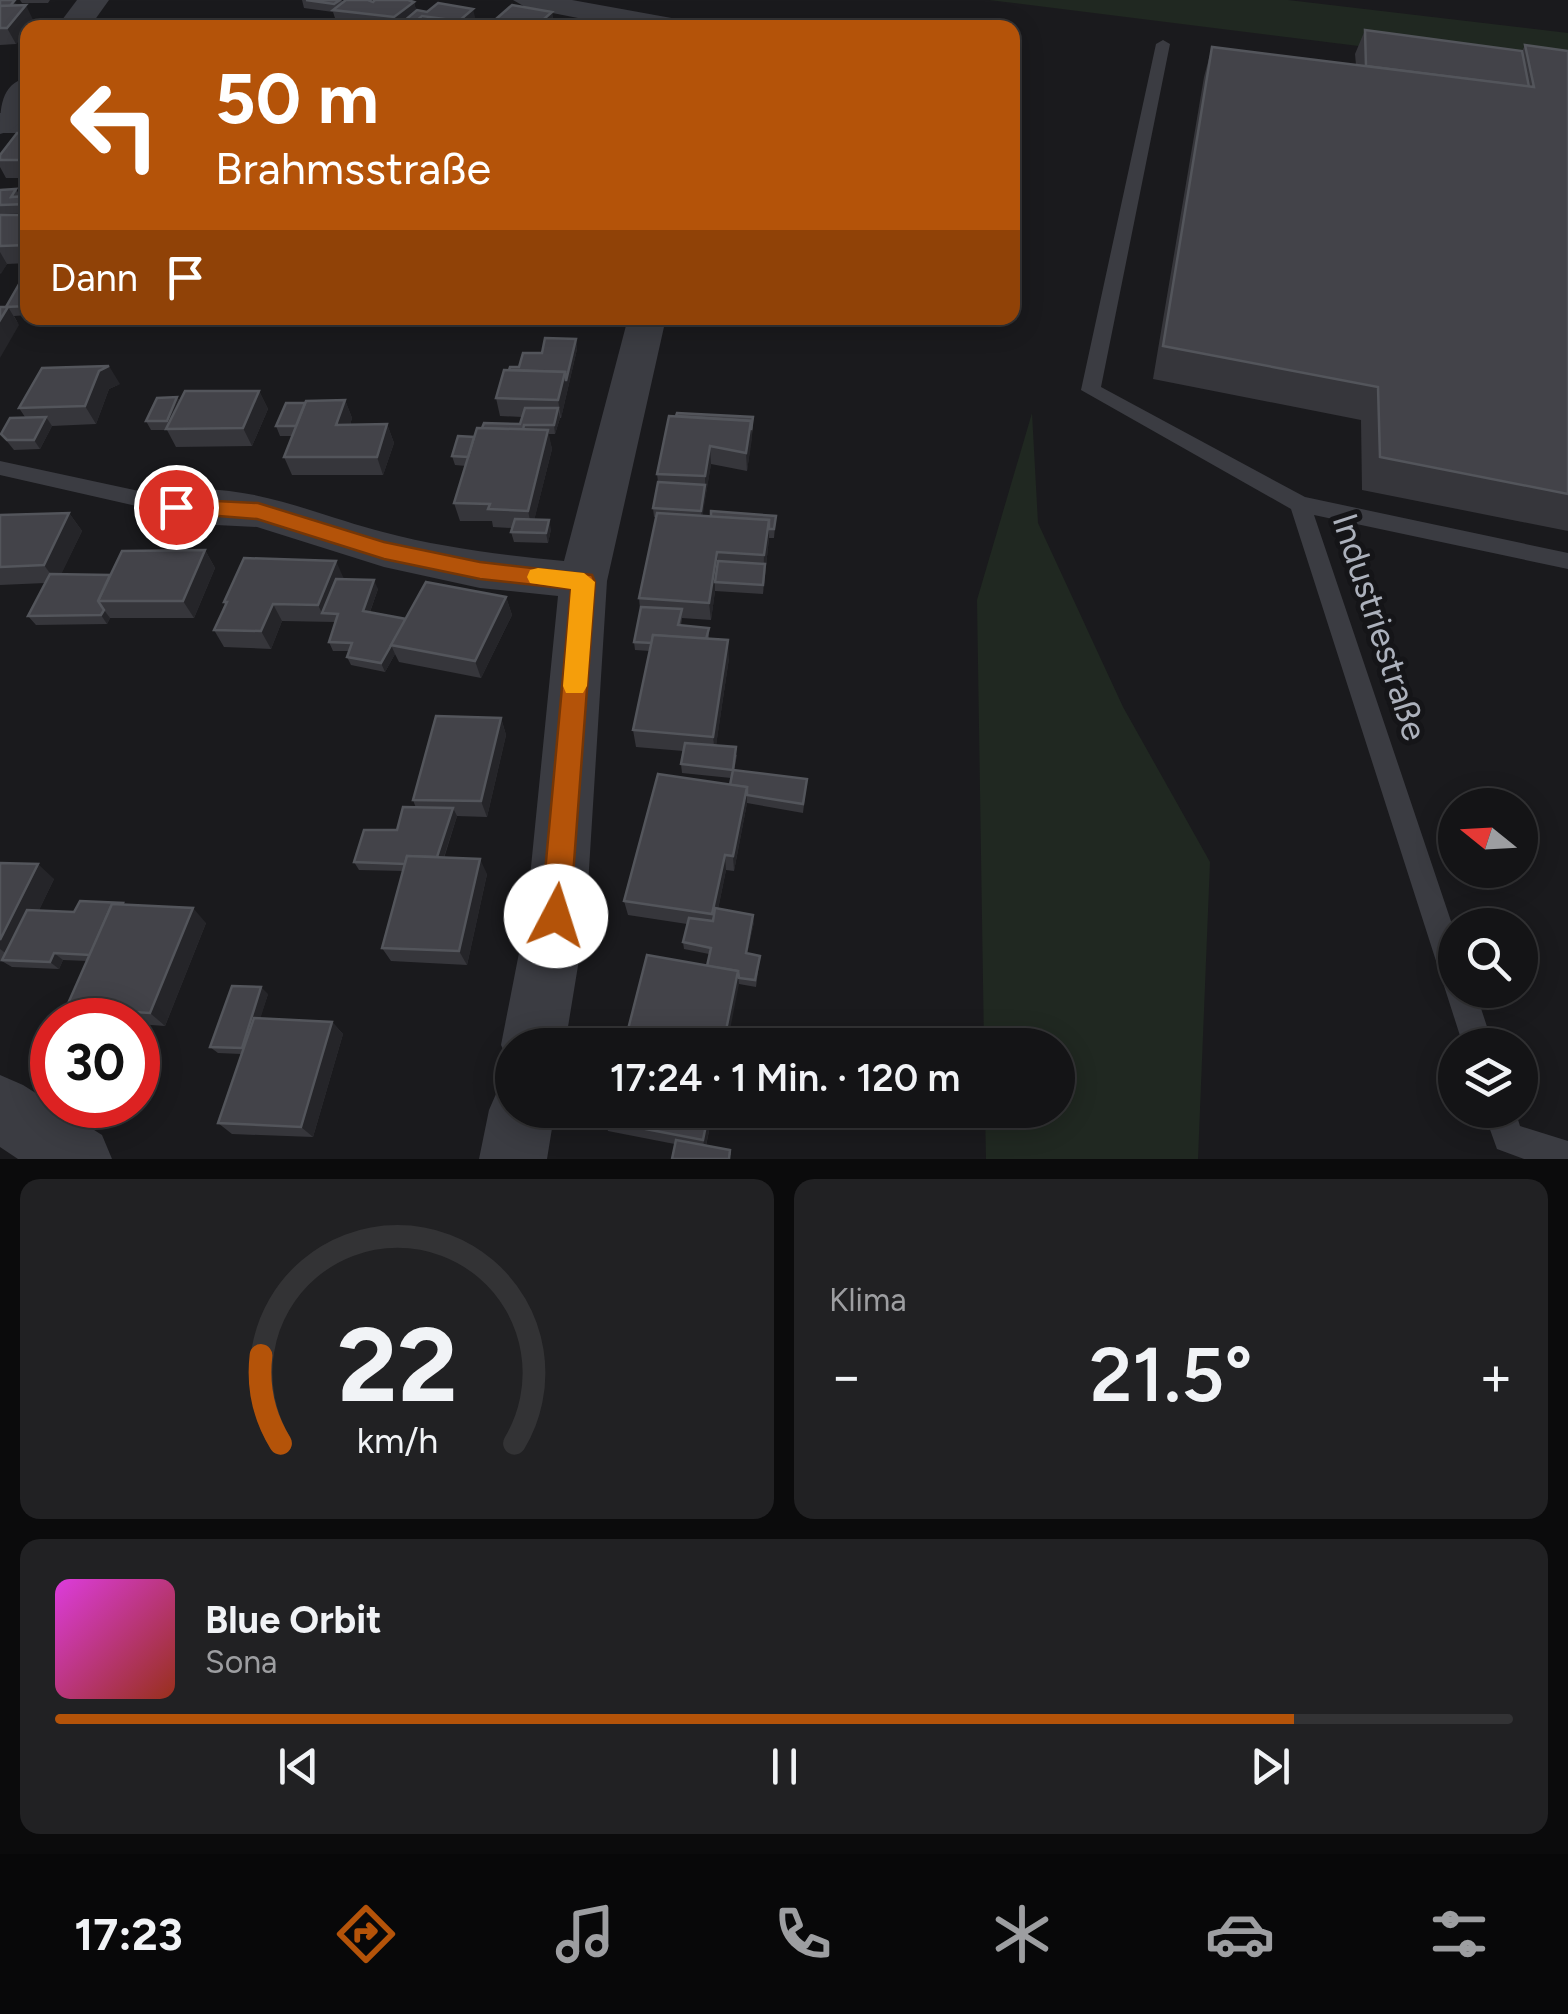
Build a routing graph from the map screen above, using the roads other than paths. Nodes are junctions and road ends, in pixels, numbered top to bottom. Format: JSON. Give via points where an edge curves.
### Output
{"nodes":[{"id":1,"x":527,"y":0,"type":"edge"},
{"id":2,"x":634,"y":20,"type":"edge"},
{"id":3,"x":1163,"y":44,"type":"dead end"},
{"id":4,"x":20,"y":97,"type":"edge"},
{"id":5,"x":0,"y":123,"type":"edge"},
{"id":6,"x":645,"y":325,"type":"edge"},
{"id":7,"x":0,"y":468,"type":"edge"},
{"id":8,"x":1300,"y":504,"type":"junction"},
{"id":9,"x":176,"y":507,"type":"joint"},
{"id":10,"x":1568,"y":561,"type":"edge"},
{"id":11,"x":584,"y":582,"type":"junction"},
{"id":12,"x":1438,"y":924,"type":"edge"},
{"id":13,"x":536,"y":1028,"type":"edge"},
{"id":14,"x":0,"y":1108,"type":"edge"},
{"id":15,"x":519,"y":1128,"type":"edge"},
{"id":16,"x":1505,"y":1128,"type":"edge"},
{"id":17,"x":1568,"y":1157,"type":"edge"},
{"id":18,"x":78,"y":1159,"type":"edge"},
{"id":19,"x":513,"y":1159,"type":"edge"}],
"edges":[{"from":1,"to":2,"type":"street"},
{"from":3,"to":8,"type":"lane","via":[[1092,390]]},
{"from":4,"to":5,"type":"street"},
{"from":6,"to":11,"type":"street"},
{"from":7,"to":9,"type":"lane"},
{"from":8,"to":10,"type":"lane","name":"Industriestraße"},
{"from":8,"to":12,"type":"lane","name":"Industriestraße"},
{"from":9,"to":11,"type":"street","via":[[258,511],[384,550]]},
{"from":11,"to":13,"type":"street","via":[[556,916]]},
{"from":14,"to":18,"type":"street"},
{"from":15,"to":19,"type":"street"},
{"from":16,"to":17,"type":"lane","via":[[1508,1138]]}]}
